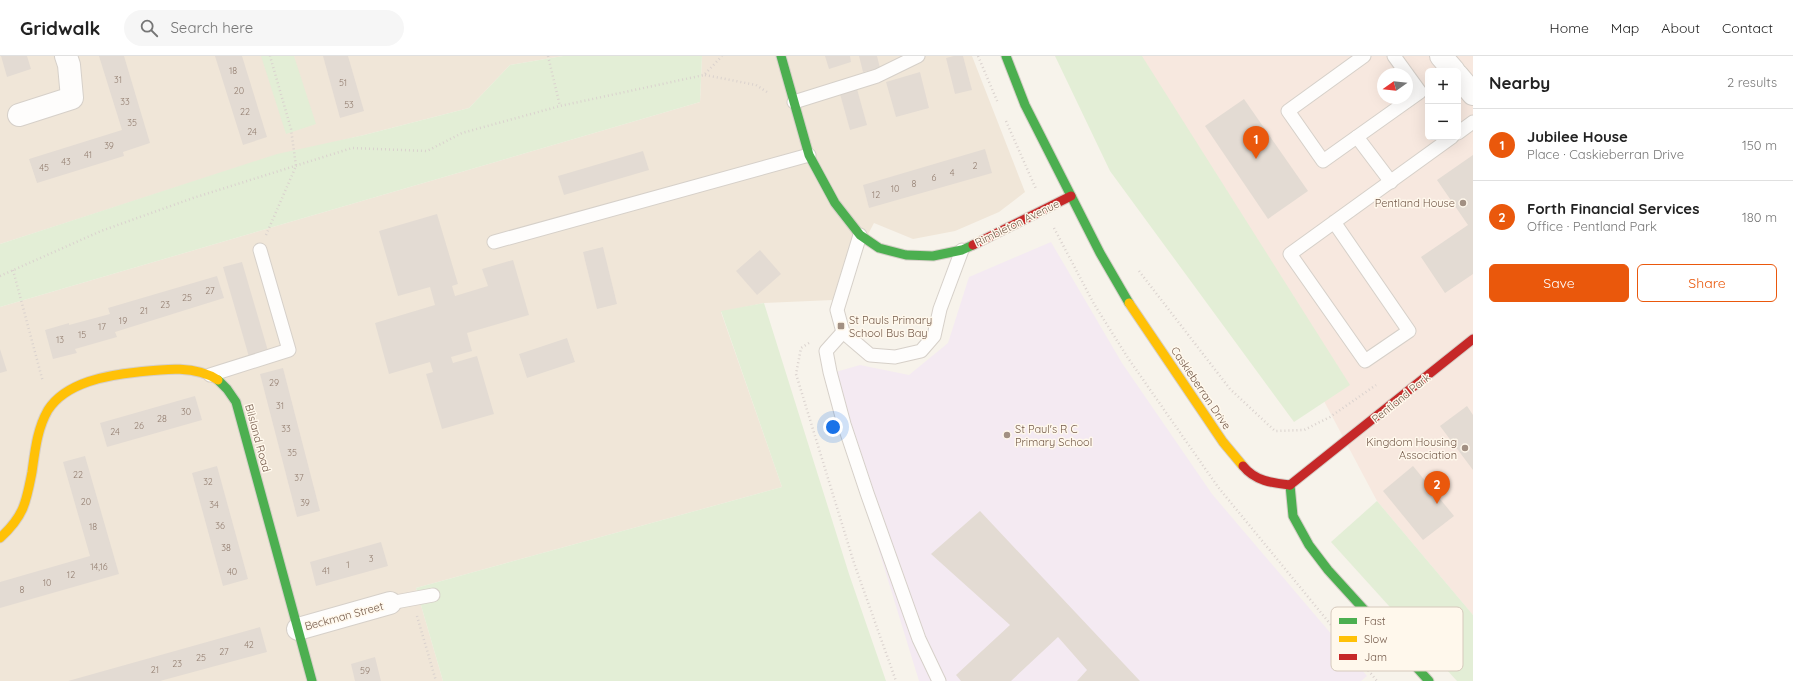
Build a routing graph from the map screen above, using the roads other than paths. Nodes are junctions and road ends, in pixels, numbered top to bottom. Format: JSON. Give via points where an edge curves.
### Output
{"nodes":[{"id":1,"x":66,"y":56,"type":"edge"},
{"id":2,"x":781,"y":56,"type":"edge"},
{"id":3,"x":918,"y":56,"type":"edge"},
{"id":4,"x":1006,"y":56,"type":"edge"},
{"id":5,"x":1364,"y":56,"type":"edge"},
{"id":6,"x":1394,"y":56,"type":"edge"},
{"id":7,"x":1441,"y":56,"type":"edge"},
{"id":8,"x":1451,"y":68,"type":"edge"},
{"id":9,"x":1461,"y":80,"type":"edge"},
{"id":10,"x":1473,"y":94,"type":"edge"},
{"id":11,"x":795,"y":106,"type":"junction"},
{"id":12,"x":18,"y":115,"type":"dead end"},
{"id":13,"x":1473,"y":122,"type":"edge"},
{"id":14,"x":1461,"y":130,"type":"edge"},
{"id":15,"x":1357,"y":137,"type":"junction"},
{"id":16,"x":1448,"y":140,"type":"edge"},
{"id":17,"x":809,"y":155,"type":"junction"},
{"id":18,"x":1390,"y":182,"type":"junction"},
{"id":19,"x":1071,"y":196,"type":"junction"},
{"id":20,"x":1334,"y":222,"type":"junction"},
{"id":21,"x":860,"y":235,"type":"junction"},
{"id":22,"x":494,"y":242,"type":"dead end"},
{"id":23,"x":260,"y":250,"type":"road end"},
{"id":24,"x":962,"y":250,"type":"junction"},
{"id":25,"x":842,"y":329,"type":"junction"},
{"id":26,"x":1473,"y":339,"type":"edge"},
{"id":27,"x":210,"y":375,"type":"junction"},
{"id":28,"x":1290,"y":485,"type":"junction"},
{"id":29,"x":0,"y":538,"type":"edge"},
{"id":30,"x":433,"y":594,"type":"dead end"},
{"id":31,"x":390,"y":603,"type":"joint"},
{"id":32,"x":1362,"y":607,"type":"edge"},
{"id":33,"x":298,"y":629,"type":"junction"},
{"id":34,"x":1420,"y":671,"type":"edge"},
{"id":35,"x":312,"y":681,"type":"edge"},
{"id":36,"x":940,"y":681,"type":"edge"},
{"id":37,"x":1429,"y":681,"type":"edge"}],
"edges":[{"from":1,"to":12,"type":"street","via":[[72,98]]},
{"from":2,"to":11,"type":"street","name":"Rimbleton Avenue"},
{"from":3,"to":11,"type":"lane","via":[[877,76]]},
{"from":4,"to":19,"type":"street","name":"Caskieberran Drive","via":[[1025,105]]},
{"from":5,"to":15,"type":"lane","via":[[1288,111],[1324,161]]},
{"from":6,"to":15,"type":"lane","via":[[1420,92]]},
{"from":7,"to":8,"type":"street"},
{"from":9,"to":10,"type":"street"},
{"from":11,"to":17,"type":"street","name":"Rimbleton Avenue"},
{"from":13,"to":14,"type":"lane"},
{"from":15,"to":18,"type":"lane"},
{"from":16,"to":18,"type":"lane"},
{"from":17,"to":21,"type":"street","name":"Rimbleton Avenue","via":[[835,203]]},
{"from":17,"to":22,"type":"lane"},
{"from":18,"to":20,"type":"lane"},
{"from":19,"to":24,"type":"street","name":"Rimbleton Avenue"},
{"from":19,"to":28,"type":"street","name":"Caskieberran Drive","via":[[1127,300],[1223,442],[1248,473],[1268,483]]},
{"from":20,"to":20,"type":"lane","via":[[1290,254],[1365,361],[1409,331]]},
{"from":21,"to":24,"type":"street","name":"Rimbleton Avenue","via":[[879,248],[906,255],[933,256]]},
{"from":21,"to":25,"type":"lane","via":[[837,310]]},
{"from":23,"to":27,"type":"lane","via":[[289,350]]},
{"from":24,"to":25,"type":"lane","name":"Rimbleton Avenue","via":[[940,310],[934,336],[921,351],[895,357],[870,355]]},
{"from":25,"to":36,"type":"lane","via":[[826,351],[844,424],[919,639]]},
{"from":26,"to":28,"type":"street","name":"Pentland Park"},
{"from":27,"to":29,"type":"street","via":[[168,370],[142,371],[86,383],[66,391],[49,408],[39,430],[26,507],[16,524]]},
{"from":27,"to":33,"type":"street","name":"Bilsland Road","via":[[225,386],[236,402]]},
{"from":28,"to":32,"type":"street","via":[[1293,516],[1308,545]]},
{"from":30,"to":31,"type":"lane"},
{"from":31,"to":33,"type":"street","name":"Beckman Street"},
{"from":33,"to":35,"type":"street","name":"Bilsland Road"},
{"from":34,"to":37,"type":"street"}]}
